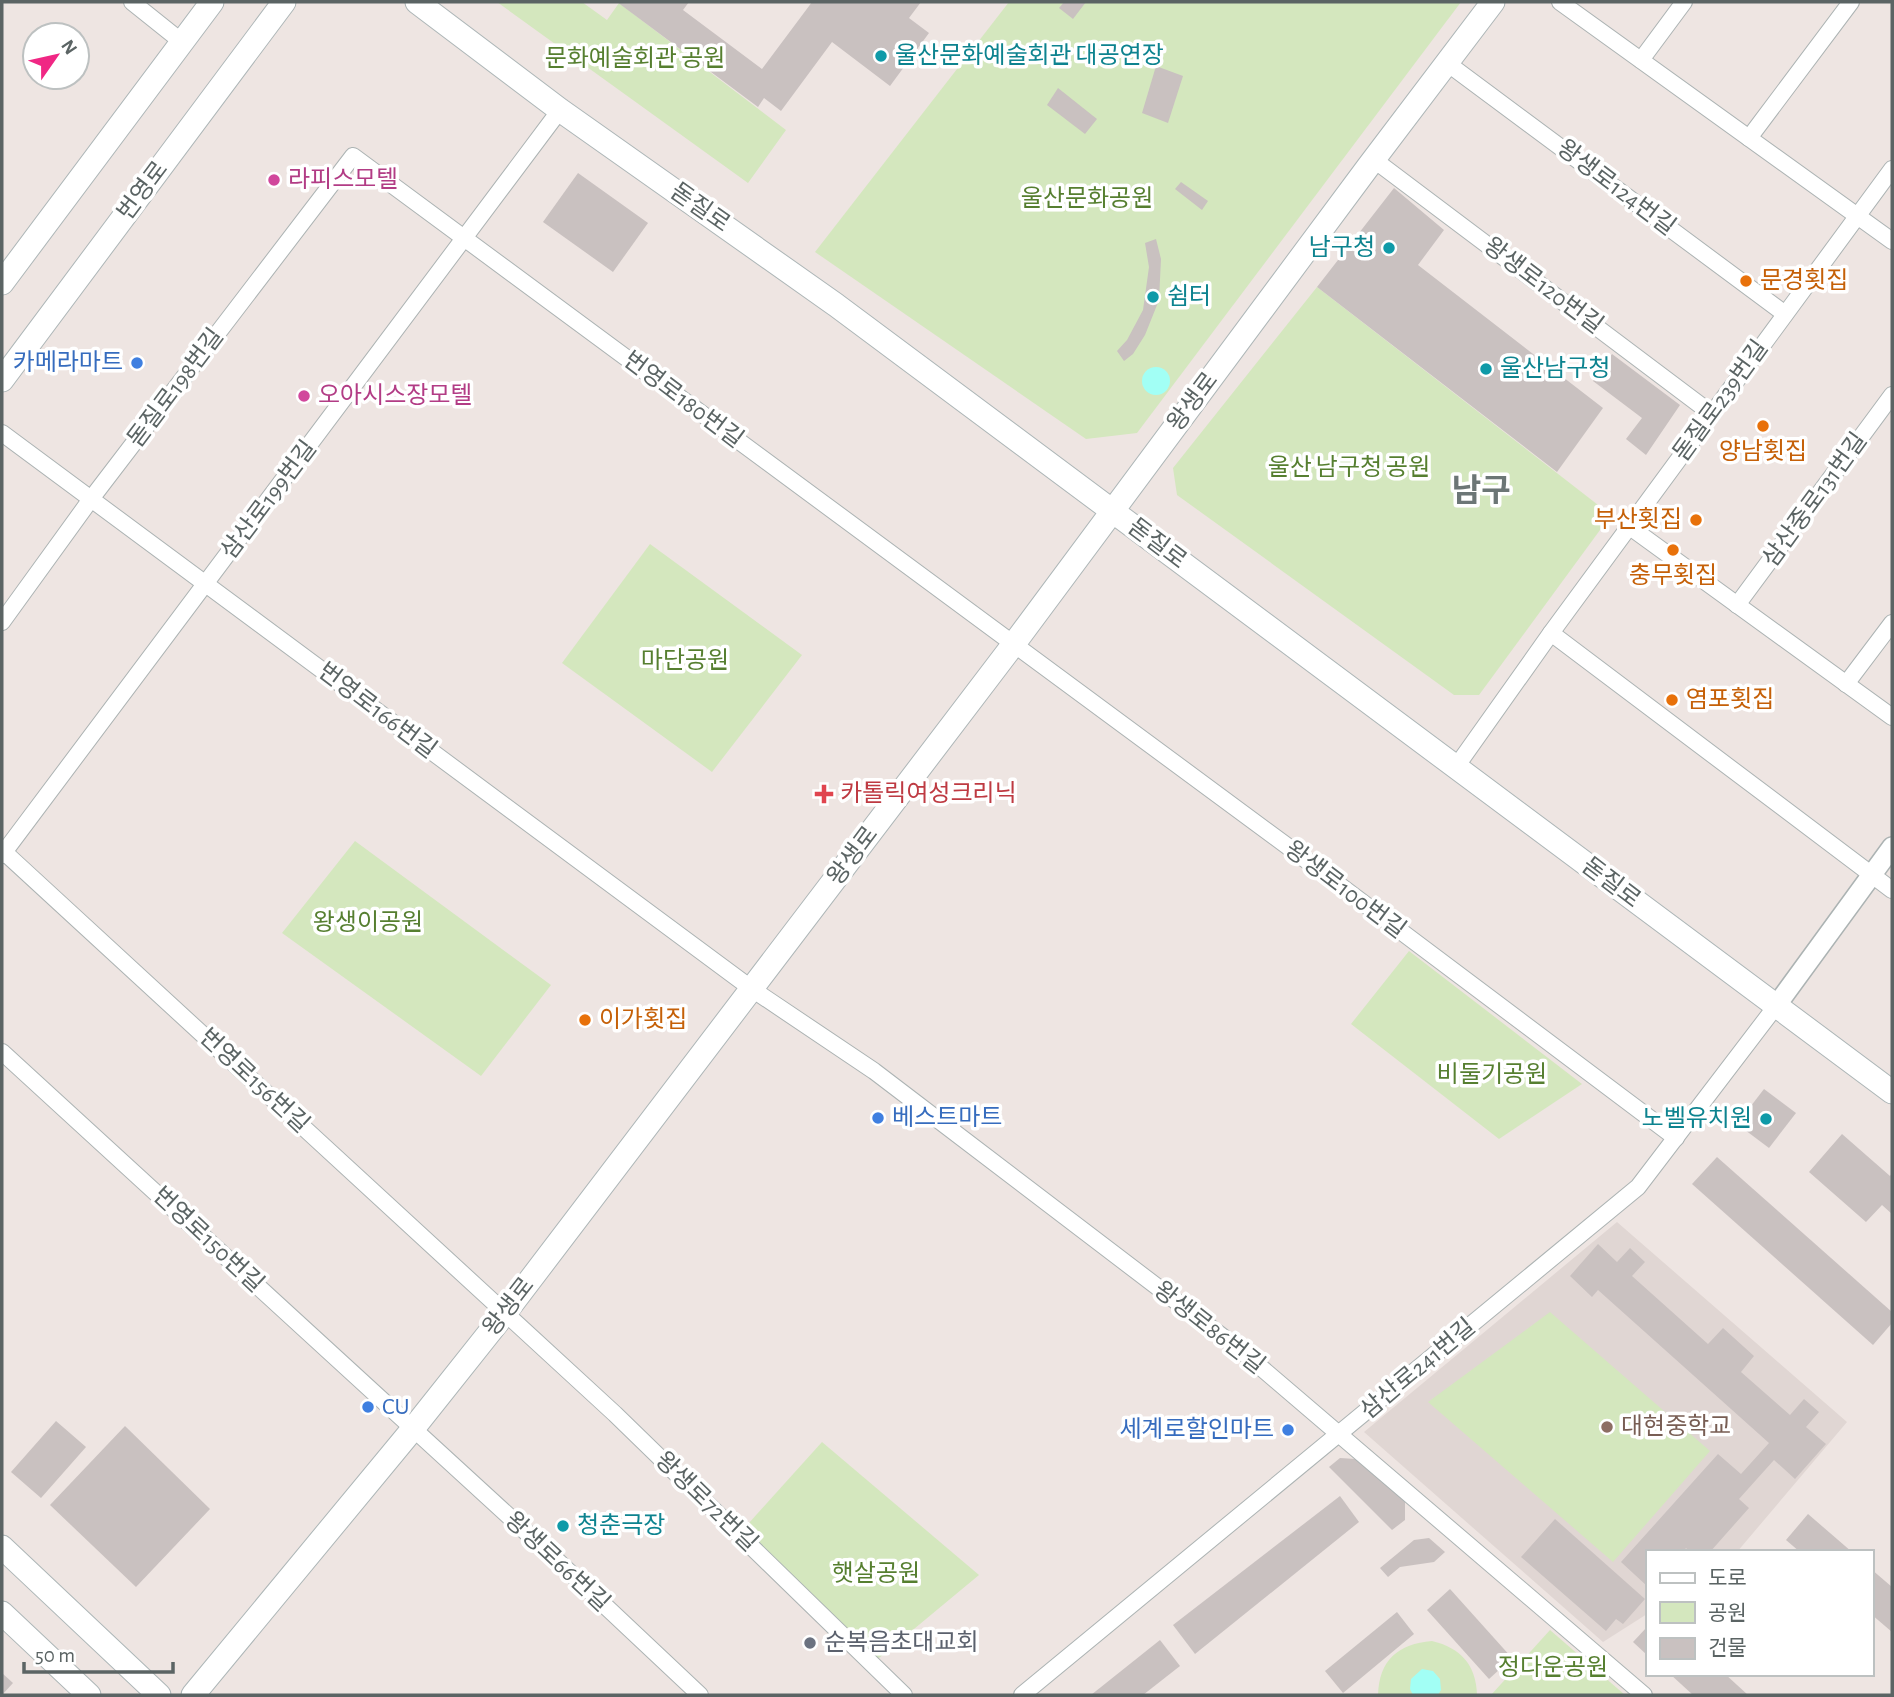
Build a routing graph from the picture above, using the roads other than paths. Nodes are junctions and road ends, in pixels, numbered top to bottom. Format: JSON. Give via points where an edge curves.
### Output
{"nodes":[{"id":1,"x":132,"y":2,"type":"edge"},
{"id":2,"x":212,"y":2,"type":"edge"},
{"id":3,"x":284,"y":2,"type":"edge"},
{"id":4,"x":417,"y":2,"type":"edge"},
{"id":5,"x":1493,"y":2,"type":"edge"},
{"id":6,"x":1560,"y":2,"type":"edge"},
{"id":7,"x":1684,"y":2,"type":"edge"},
{"id":8,"x":1851,"y":2,"type":"edge"},
{"id":9,"x":182,"y":42,"type":"junction"},
{"id":10,"x":1641,"y":60,"type":"junction"},
{"id":11,"x":1447,"y":63,"type":"junction"},
{"id":12,"x":560,"y":110,"type":"junction"},
{"id":13,"x":1749,"y":138,"type":"junction"},
{"id":14,"x":353,"y":156,"type":"joint"},
{"id":15,"x":1373,"y":159,"type":"junction"},
{"id":16,"x":1892,"y":169,"type":"edge"},
{"id":17,"x":1856,"y":215,"type":"junction"},
{"id":18,"x":465,"y":238,"type":"junction"},
{"id":19,"x":1892,"y":241,"type":"edge"},
{"id":20,"x":5,"y":273,"type":"edge"},
{"id":21,"x":1785,"y":314,"type":"junction"},
{"id":22,"x":2,"y":380,"type":"edge"},
{"id":23,"x":1892,"y":395,"type":"edge"},
{"id":24,"x":1713,"y":414,"type":"junction"},
{"id":25,"x":2,"y":433,"type":"edge"},
{"id":26,"x":91,"y":499,"type":"junction"},
{"id":27,"x":1112,"y":511,"type":"junction"},
{"id":28,"x":1630,"y":527,"type":"junction"},
{"id":29,"x":206,"y":584,"type":"junction"},
{"id":30,"x":1737,"y":605,"type":"junction"},
{"id":31,"x":2,"y":622,"type":"edge"},
{"id":32,"x":1892,"y":623,"type":"edge"},
{"id":33,"x":1551,"y":633,"type":"junction"},
{"id":34,"x":1013,"y":645,"type":"junction"},
{"id":35,"x":1846,"y":684,"type":"junction"},
{"id":36,"x":1892,"y":717,"type":"edge"},
{"id":37,"x":1456,"y":767,"type":"junction"},
{"id":38,"x":1892,"y":848,"type":"edge"},
{"id":39,"x":2,"y":852,"type":"edge"},
{"id":40,"x":1872,"y":875,"type":"junction"},
{"id":41,"x":1892,"y":890,"type":"edge"},
{"id":42,"x":752,"y":989,"type":"junction"},
{"id":43,"x":1776,"y":1006,"type":"junction"},
{"id":44,"x":2,"y":1052,"type":"edge"},
{"id":45,"x":1892,"y":1092,"type":"edge"},
{"id":46,"x":1676,"y":1138,"type":"junction"},
{"id":47,"x":505,"y":1313,"type":"junction"},
{"id":48,"x":412,"y":1430,"type":"junction"},
{"id":49,"x":1338,"y":1434,"type":"junction"},
{"id":50,"x":2,"y":1547,"type":"edge"},
{"id":51,"x":2,"y":1613,"type":"edge"},
{"id":52,"x":89,"y":1695,"type":"edge"},
{"id":53,"x":159,"y":1695,"type":"edge"},
{"id":54,"x":193,"y":1695,"type":"edge"},
{"id":55,"x":700,"y":1695,"type":"edge"},
{"id":56,"x":904,"y":1695,"type":"edge"},
{"id":57,"x":1022,"y":1695,"type":"edge"},
{"id":58,"x":1644,"y":1695,"type":"edge"}],
"edges":[{"from":1,"to":9,"type":"street"},
{"from":2,"to":9,"type":"main road"},
{"from":3,"to":22,"type":"main road","name":"번영로"},
{"from":4,"to":12,"type":"main road","name":"돋질로"},
{"from":5,"to":11,"type":"main road","name":"왕생로"},
{"from":6,"to":10,"type":"street"},
{"from":7,"to":10,"type":"street"},
{"from":8,"to":13,"type":"street"},
{"from":9,"to":20,"type":"main road"},
{"from":10,"to":13,"type":"street"},
{"from":11,"to":15,"type":"main road","name":"왕생로"},
{"from":11,"to":21,"type":"street","name":"왕생로124번길"},
{"from":12,"to":18,"type":"street","name":"삼산로199번길"},
{"from":12,"to":27,"type":"main road","name":"돋질로","via":[[788,270]]},
{"from":13,"to":17,"type":"street"},
{"from":14,"to":18,"type":"street","name":"번영로180번길"},
{"from":14,"to":26,"type":"street","name":"돋질로198번길"},
{"from":15,"to":24,"type":"street","name":"왕생로120번길"},
{"from":15,"to":27,"type":"main road","name":"왕생로"},
{"from":16,"to":17,"type":"street","name":"돋질로239번길"},
{"from":17,"to":19,"type":"street"},
{"from":17,"to":21,"type":"street","name":"돋질로239번길"},
{"from":18,"to":29,"type":"street","name":"삼산로199번길"},
{"from":18,"to":34,"type":"street","name":"번영로180번길"},
{"from":21,"to":24,"type":"street","name":"돋질로239번길"},
{"from":23,"to":30,"type":"street","name":"삼산중로131번길"},
{"from":24,"to":28,"type":"street","name":"돋질로239번길"},
{"from":25,"to":26,"type":"street","name":"번영로166번길"},
{"from":26,"to":29,"type":"street","name":"번영로166번길"},
{"from":26,"to":31,"type":"street","name":"돋질로198번길"},
{"from":27,"to":34,"type":"main road","name":"왕생로"},
{"from":27,"to":37,"type":"main road","name":"돋질로"},
{"from":28,"to":30,"type":"street"},
{"from":28,"to":33,"type":"street","name":"돋질로239번길"},
{"from":29,"to":39,"type":"street","name":"삼산로199번길"},
{"from":29,"to":42,"type":"street","name":"번영로166번길"},
{"from":30,"to":35,"type":"street"},
{"from":32,"to":35,"type":"street"},
{"from":33,"to":37,"type":"street","name":"돋질로239번길"},
{"from":33,"to":40,"type":"street"},
{"from":34,"to":42,"type":"main road","name":"왕생로"},
{"from":34,"to":46,"type":"street","name":"왕생로100번길"},
{"from":35,"to":36,"type":"street"},
{"from":37,"to":43,"type":"main road","name":"돋질로"},
{"from":38,"to":40,"type":"street"},
{"from":39,"to":47,"type":"street","name":"번영로156번길"},
{"from":40,"to":41,"type":"street"},
{"from":40,"to":43,"type":"street"},
{"from":42,"to":47,"type":"main road","name":"왕생로"},
{"from":42,"to":49,"type":"street","name":"왕생로86번길","via":[[895,1087],[1244,1353]]},
{"from":43,"to":45,"type":"main road","name":"돋질로"},
{"from":43,"to":46,"type":"street","name":"삼산로241번길"},
{"from":44,"to":48,"type":"street","name":"번영로150번길"},
{"from":46,"to":49,"type":"street","name":"삼산로241번길","via":[[1638,1187]]},
{"from":47,"to":48,"type":"main road","name":"왕생로"},
{"from":47,"to":56,"type":"street","name":"왕생로72번길"},
{"from":48,"to":54,"type":"main road","name":"왕생로"},
{"from":48,"to":55,"type":"street","name":"왕생로66번길"},
{"from":49,"to":57,"type":"street","name":"삼산로241번길"},
{"from":49,"to":58,"type":"street","name":"왕생로86번길"},
{"from":50,"to":53,"type":"main road"},
{"from":51,"to":52,"type":"main road"}]}
